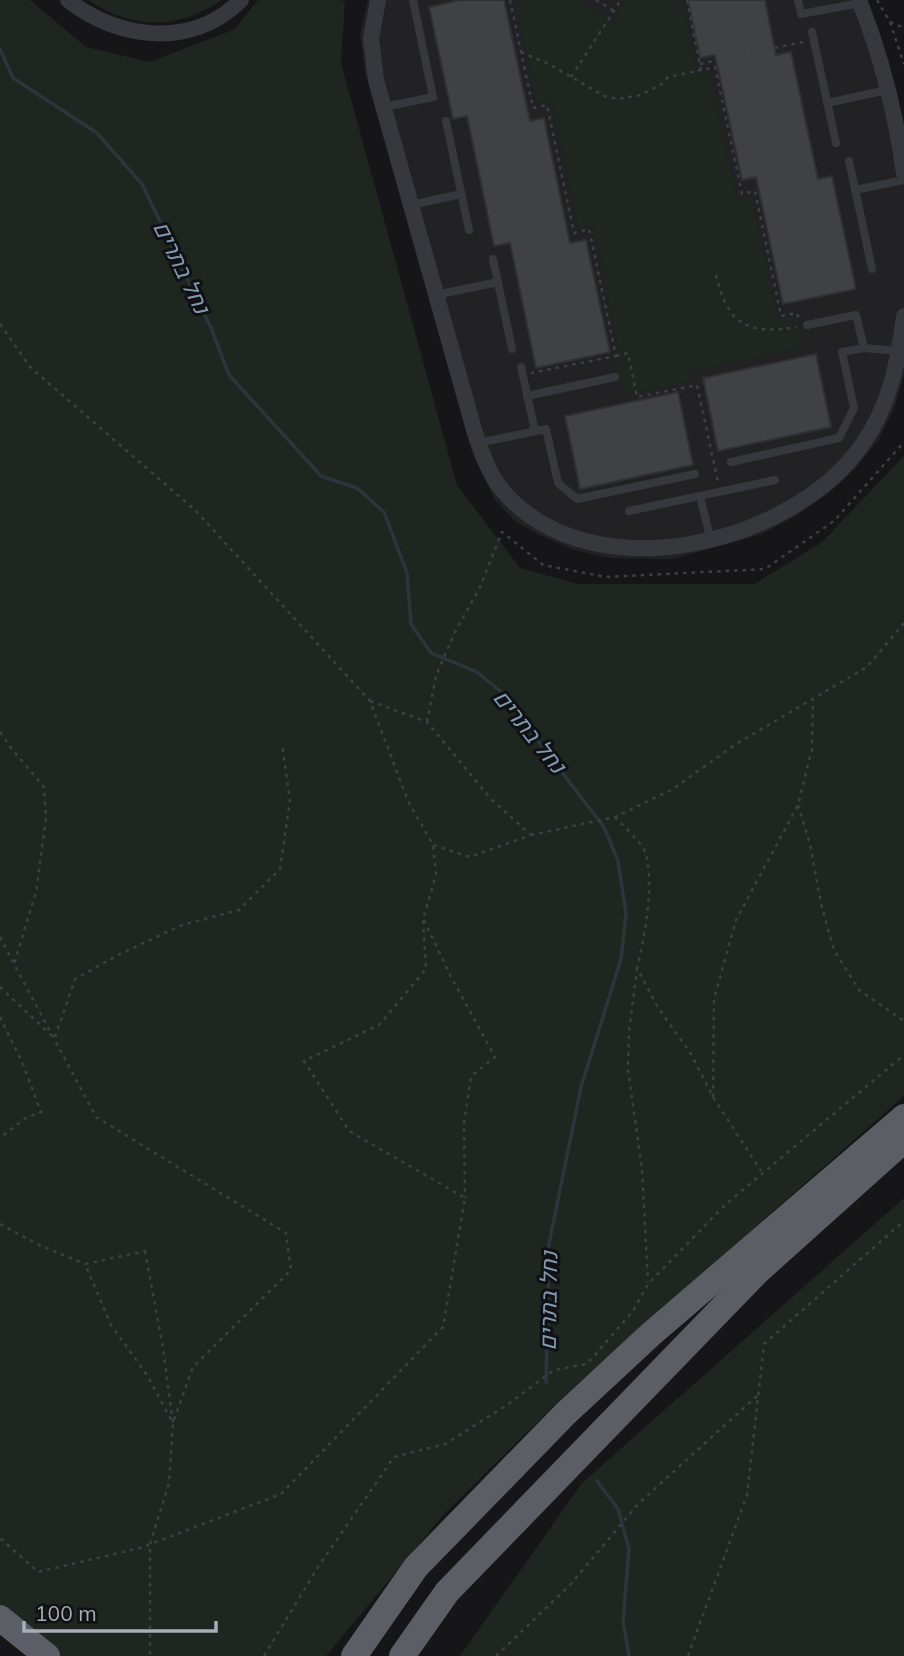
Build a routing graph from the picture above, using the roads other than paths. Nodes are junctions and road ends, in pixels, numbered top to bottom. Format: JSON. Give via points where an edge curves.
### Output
{"nodes":[{"id":1,"x":68,"y":0,"type":"edge"},
{"id":2,"x":241,"y":0,"type":"edge"},
{"id":3,"x":378,"y":0,"type":"edge"},
{"id":4,"x":412,"y":0,"type":"edge"},
{"id":5,"x":797,"y":0,"type":"edge"},
{"id":6,"x":859,"y":1,"type":"edge"},
{"id":7,"x":813,"y":36,"type":"road end"},
{"id":8,"x":887,"y":90,"type":"junction"},
{"id":9,"x":827,"y":103,"type":"junction"},
{"id":10,"x":384,"y":107,"type":"junction"},
{"id":11,"x":446,"y":121,"type":"dead end"},
{"id":12,"x":836,"y":143,"type":"dead end"},
{"id":13,"x":849,"y":161,"type":"dead end"},
{"id":14,"x":904,"y":173,"type":"edge"},
{"id":15,"x":904,"y":180,"type":"edge"},
{"id":16,"x":855,"y":190,"type":"junction"},
{"id":17,"x":461,"y":194,"type":"junction"},
{"id":18,"x":411,"y":205,"type":"junction"},
{"id":19,"x":469,"y":230,"type":"dead end"},
{"id":20,"x":493,"y":259,"type":"dead end"},
{"id":21,"x":872,"y":269,"type":"dead end"},
{"id":22,"x":498,"y":282,"type":"junction"},
{"id":23,"x":436,"y":295,"type":"junction"},
{"id":24,"x":904,"y":316,"type":"edge"},
{"id":25,"x":807,"y":325,"type":"dead end"},
{"id":26,"x":864,"y":348,"type":"junction"},
{"id":27,"x":512,"y":349,"type":"dead end"},
{"id":28,"x":899,"y":351,"type":"junction"},
{"id":29,"x":522,"y":371,"type":"road end"},
{"id":30,"x":615,"y":377,"type":"dead end"},
{"id":31,"x":527,"y":396,"type":"junction"},
{"id":32,"x":535,"y":431,"type":"junction"},
{"id":33,"x":478,"y":443,"type":"junction"},
{"id":34,"x":731,"y":462,"type":"dead end"},
{"id":35,"x":695,"y":474,"type":"dead end"},
{"id":36,"x":775,"y":480,"type":"dead end"},
{"id":37,"x":700,"y":496,"type":"junction"},
{"id":38,"x":629,"y":511,"type":"dead end"},
{"id":39,"x":711,"y":541,"type":"junction"},
{"id":40,"x":904,"y":1117,"type":"edge"},
{"id":41,"x":904,"y":1140,"type":"edge"},
{"id":42,"x":0,"y":1618,"type":"edge"},
{"id":43,"x":47,"y":1656,"type":"edge"},
{"id":44,"x":354,"y":1656,"type":"edge"},
{"id":45,"x":402,"y":1656,"type":"edge"}],
"edges":[{"from":1,"to":2,"type":"street","via":[[100,21],[134,32],[171,34],[206,24]]},
{"from":3,"to":10,"type":"street","via":[[372,60]]},
{"from":4,"to":10,"type":"lane","via":[[433,96]]},
{"from":5,"to":6,"type":"lane","via":[[801,14]]},
{"from":6,"to":8,"type":"street"},
{"from":7,"to":9,"type":"lane"},
{"from":8,"to":9,"type":"lane"},
{"from":8,"to":14,"type":"street"},
{"from":9,"to":12,"type":"lane"},
{"from":10,"to":18,"type":"street"},
{"from":11,"to":17,"type":"lane"},
{"from":13,"to":16,"type":"lane"},
{"from":15,"to":16,"type":"lane"},
{"from":16,"to":21,"type":"lane"},
{"from":17,"to":18,"type":"lane"},
{"from":17,"to":19,"type":"lane"},
{"from":18,"to":23,"type":"street"},
{"from":20,"to":22,"type":"lane"},
{"from":22,"to":23,"type":"lane"},
{"from":22,"to":27,"type":"lane"},
{"from":23,"to":33,"type":"street"},
{"from":24,"to":28,"type":"street"},
{"from":25,"to":26,"type":"lane","via":[[856,315]]},
{"from":26,"to":28,"type":"lane"},
{"from":26,"to":34,"type":"lane","via":[[842,352],[853,408],[839,438]]},
{"from":28,"to":39,"type":"street","via":[[880,417],[839,472],[782,514]]},
{"from":29,"to":31,"type":"lane"},
{"from":30,"to":31,"type":"lane"},
{"from":31,"to":32,"type":"lane"},
{"from":32,"to":33,"type":"lane"},
{"from":32,"to":35,"type":"lane","via":[[546,429],[558,483],[577,499]]},
{"from":33,"to":39,"type":"street","via":[[501,489],[523,511],[550,528],[582,540],[620,546]]},
{"from":36,"to":37,"type":"lane"},
{"from":37,"to":38,"type":"lane"},
{"from":37,"to":39,"type":"lane"},
{"from":40,"to":44,"type":"highway","via":[[566,1413],[416,1567]]},
{"from":41,"to":45,"type":"highway","via":[[757,1272],[447,1592]]},
{"from":42,"to":43,"type":"highway"}]}
